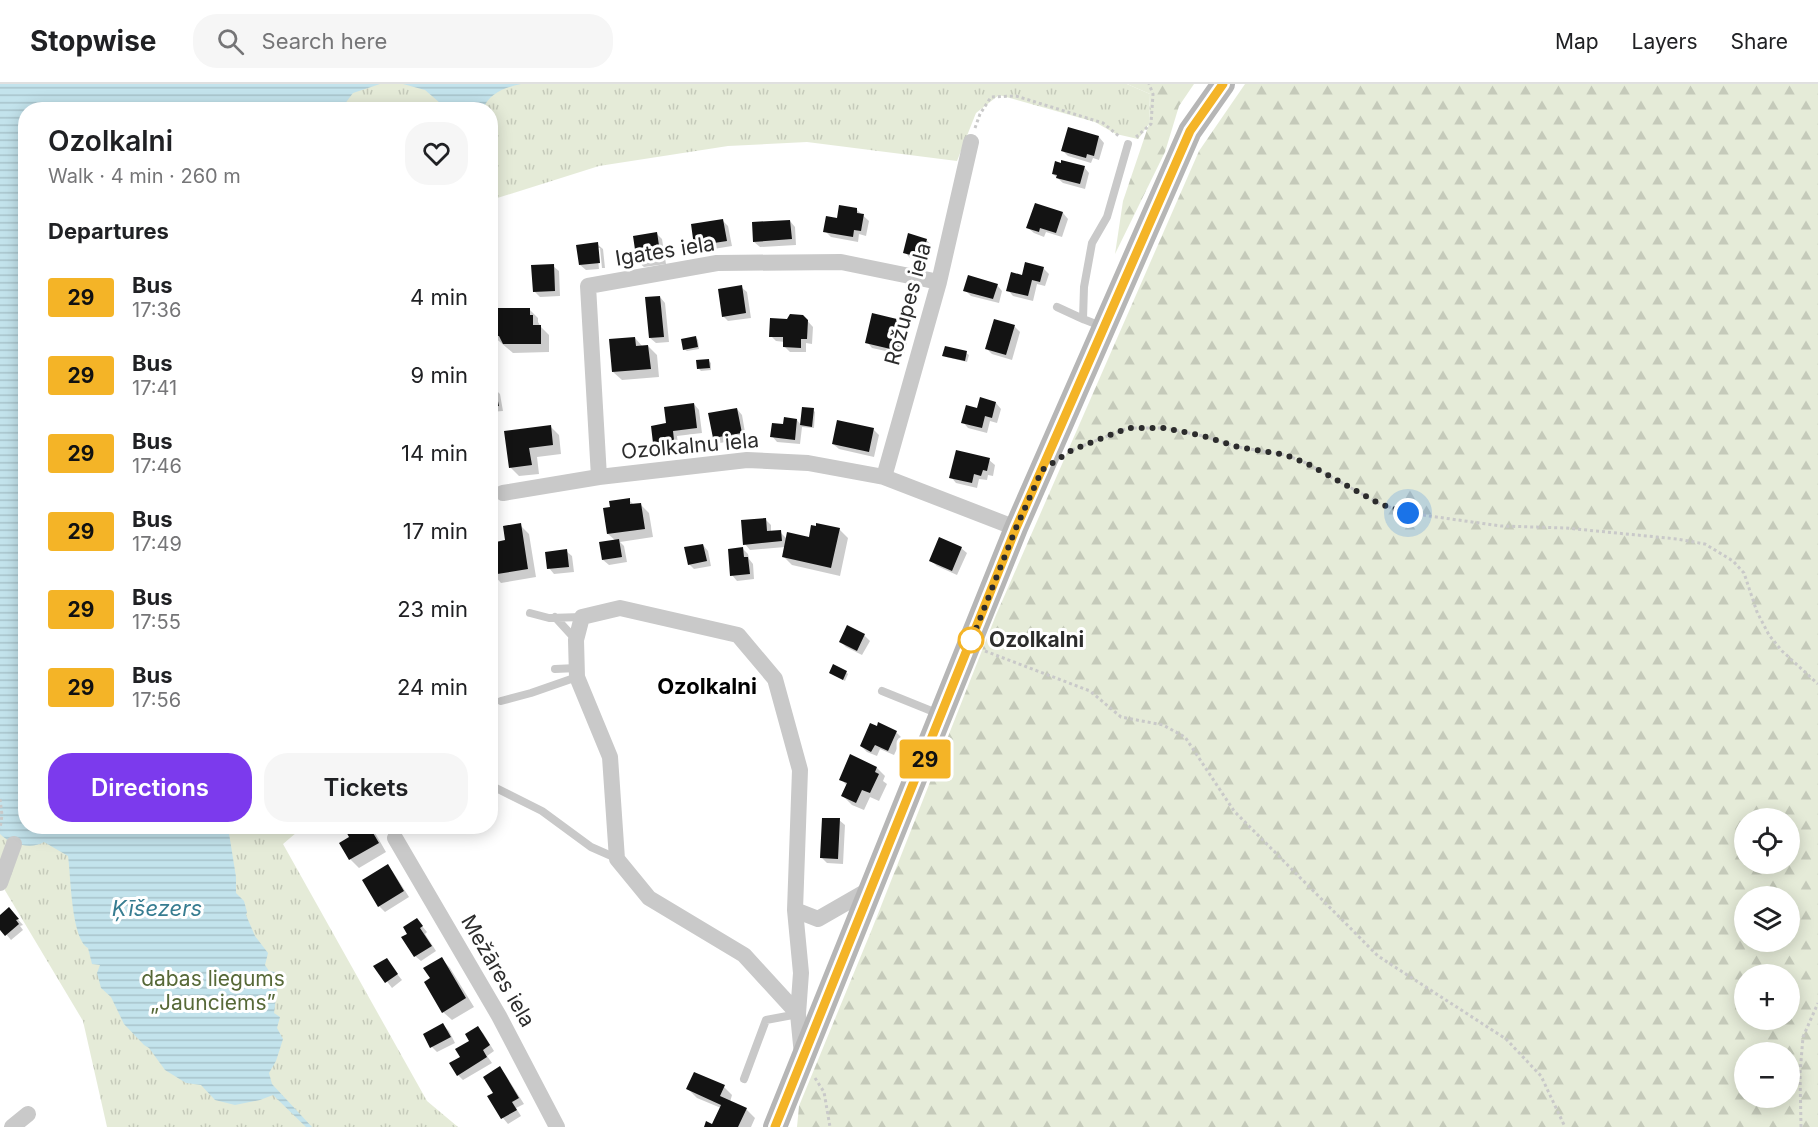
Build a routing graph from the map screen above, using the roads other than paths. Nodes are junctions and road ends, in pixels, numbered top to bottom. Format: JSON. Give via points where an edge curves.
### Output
{"nodes":[{"id":1,"x":1222,"y":84,"type":"edge"},
{"id":2,"x":971,"y":142,"type":"road end"},
{"id":3,"x":1128,"y":144,"type":"road end"},
{"id":4,"x":939,"y":282,"type":"junction"},
{"id":5,"x":1057,"y":308,"type":"dead end"},
{"id":6,"x":1094,"y":323,"type":"junction"},
{"id":7,"x":599,"y":477,"type":"junction"},
{"id":8,"x":884,"y":477,"type":"junction"},
{"id":9,"x":503,"y":493,"type":"dead end"},
{"id":10,"x":1016,"y":528,"type":"junction"},
{"id":11,"x":530,"y":613,"type":"dead end"},
{"id":12,"x":555,"y":617,"type":"junction"},
{"id":13,"x":582,"y":617,"type":"junction"},
{"id":14,"x":576,"y":640,"type":"junction"},
{"id":15,"x":555,"y":669,"type":"dead end"},
{"id":16,"x":577,"y":673,"type":"junction"},
{"id":17,"x":882,"y":691,"type":"dead end"},
{"id":18,"x":501,"y":701,"type":"dead end"},
{"id":19,"x":942,"y":716,"type":"junction"},
{"id":20,"x":498,"y":788,"type":"edge"},
{"id":21,"x":395,"y":838,"type":"dead end"},
{"id":22,"x":14,"y":844,"type":"dead end"},
{"id":23,"x":617,"y":859,"type":"junction"},
{"id":24,"x":0,"y":883,"type":"edge"},
{"id":25,"x":872,"y":888,"type":"junction"},
{"id":26,"x":795,"y":910,"type":"junction"},
{"id":27,"x":798,"y":1014,"type":"junction"},
{"id":28,"x":802,"y":1060,"type":"junction"},
{"id":29,"x":744,"y":1079,"type":"dead end"},
{"id":30,"x":28,"y":1114,"type":"dead end"},
{"id":31,"x":12,"y":1127,"type":"edge"},
{"id":32,"x":557,"y":1127,"type":"edge"},
{"id":33,"x":775,"y":1127,"type":"edge"}],
"edges":[{"from":1,"to":6,"type":"main road","via":[[1190,131]]},
{"from":2,"to":4,"type":"street","name":"Rožupes iela"},
{"from":3,"to":6,"type":"lane","via":[[1107,217],[1092,243],[1084,287]]},
{"from":4,"to":7,"type":"street","name":"Igates iela","via":[[841,262],[717,263],[588,286]]},
{"from":4,"to":8,"type":"street","name":"Rožupes iela"},
{"from":5,"to":6,"type":"lane"},
{"from":6,"to":10,"type":"main road","via":[[1042,470]]},
{"from":7,"to":8,"type":"street","name":"Ozolkalnu iela","via":[[747,460],[808,463]]},
{"from":7,"to":9,"type":"street","name":"Ozolkalnu iela"},
{"from":8,"to":10,"type":"street","name":"Ozolkalnu iela"},
{"from":10,"to":19,"type":"main road"},
{"from":11,"to":12,"type":"lane"},
{"from":12,"to":13,"type":"lane"},
{"from":12,"to":14,"type":"lane"},
{"from":13,"to":14,"type":"street"},
{"from":13,"to":26,"type":"street","via":[[620,608],[738,635],[775,679],[800,770]]},
{"from":14,"to":16,"type":"street"},
{"from":15,"to":16,"type":"lane"},
{"from":16,"to":18,"type":"lane"},
{"from":16,"to":23,"type":"street","via":[[610,758]]},
{"from":17,"to":19,"type":"lane"},
{"from":19,"to":25,"type":"main road"},
{"from":20,"to":23,"type":"lane"},
{"from":21,"to":32,"type":"street","name":"Mežāres iela","via":[[499,1016]]},
{"from":22,"to":24,"type":"street"},
{"from":23,"to":27,"type":"street","via":[[649,898],[744,955]]},
{"from":25,"to":26,"type":"street","via":[[818,919]]},
{"from":25,"to":28,"type":"main road"},
{"from":26,"to":27,"type":"street","via":[[801,973]]},
{"from":27,"to":28,"type":"street"},
{"from":27,"to":29,"type":"lane","via":[[766,1020]]},
{"from":28,"to":33,"type":"main road"},
{"from":30,"to":31,"type":"street"}]}
